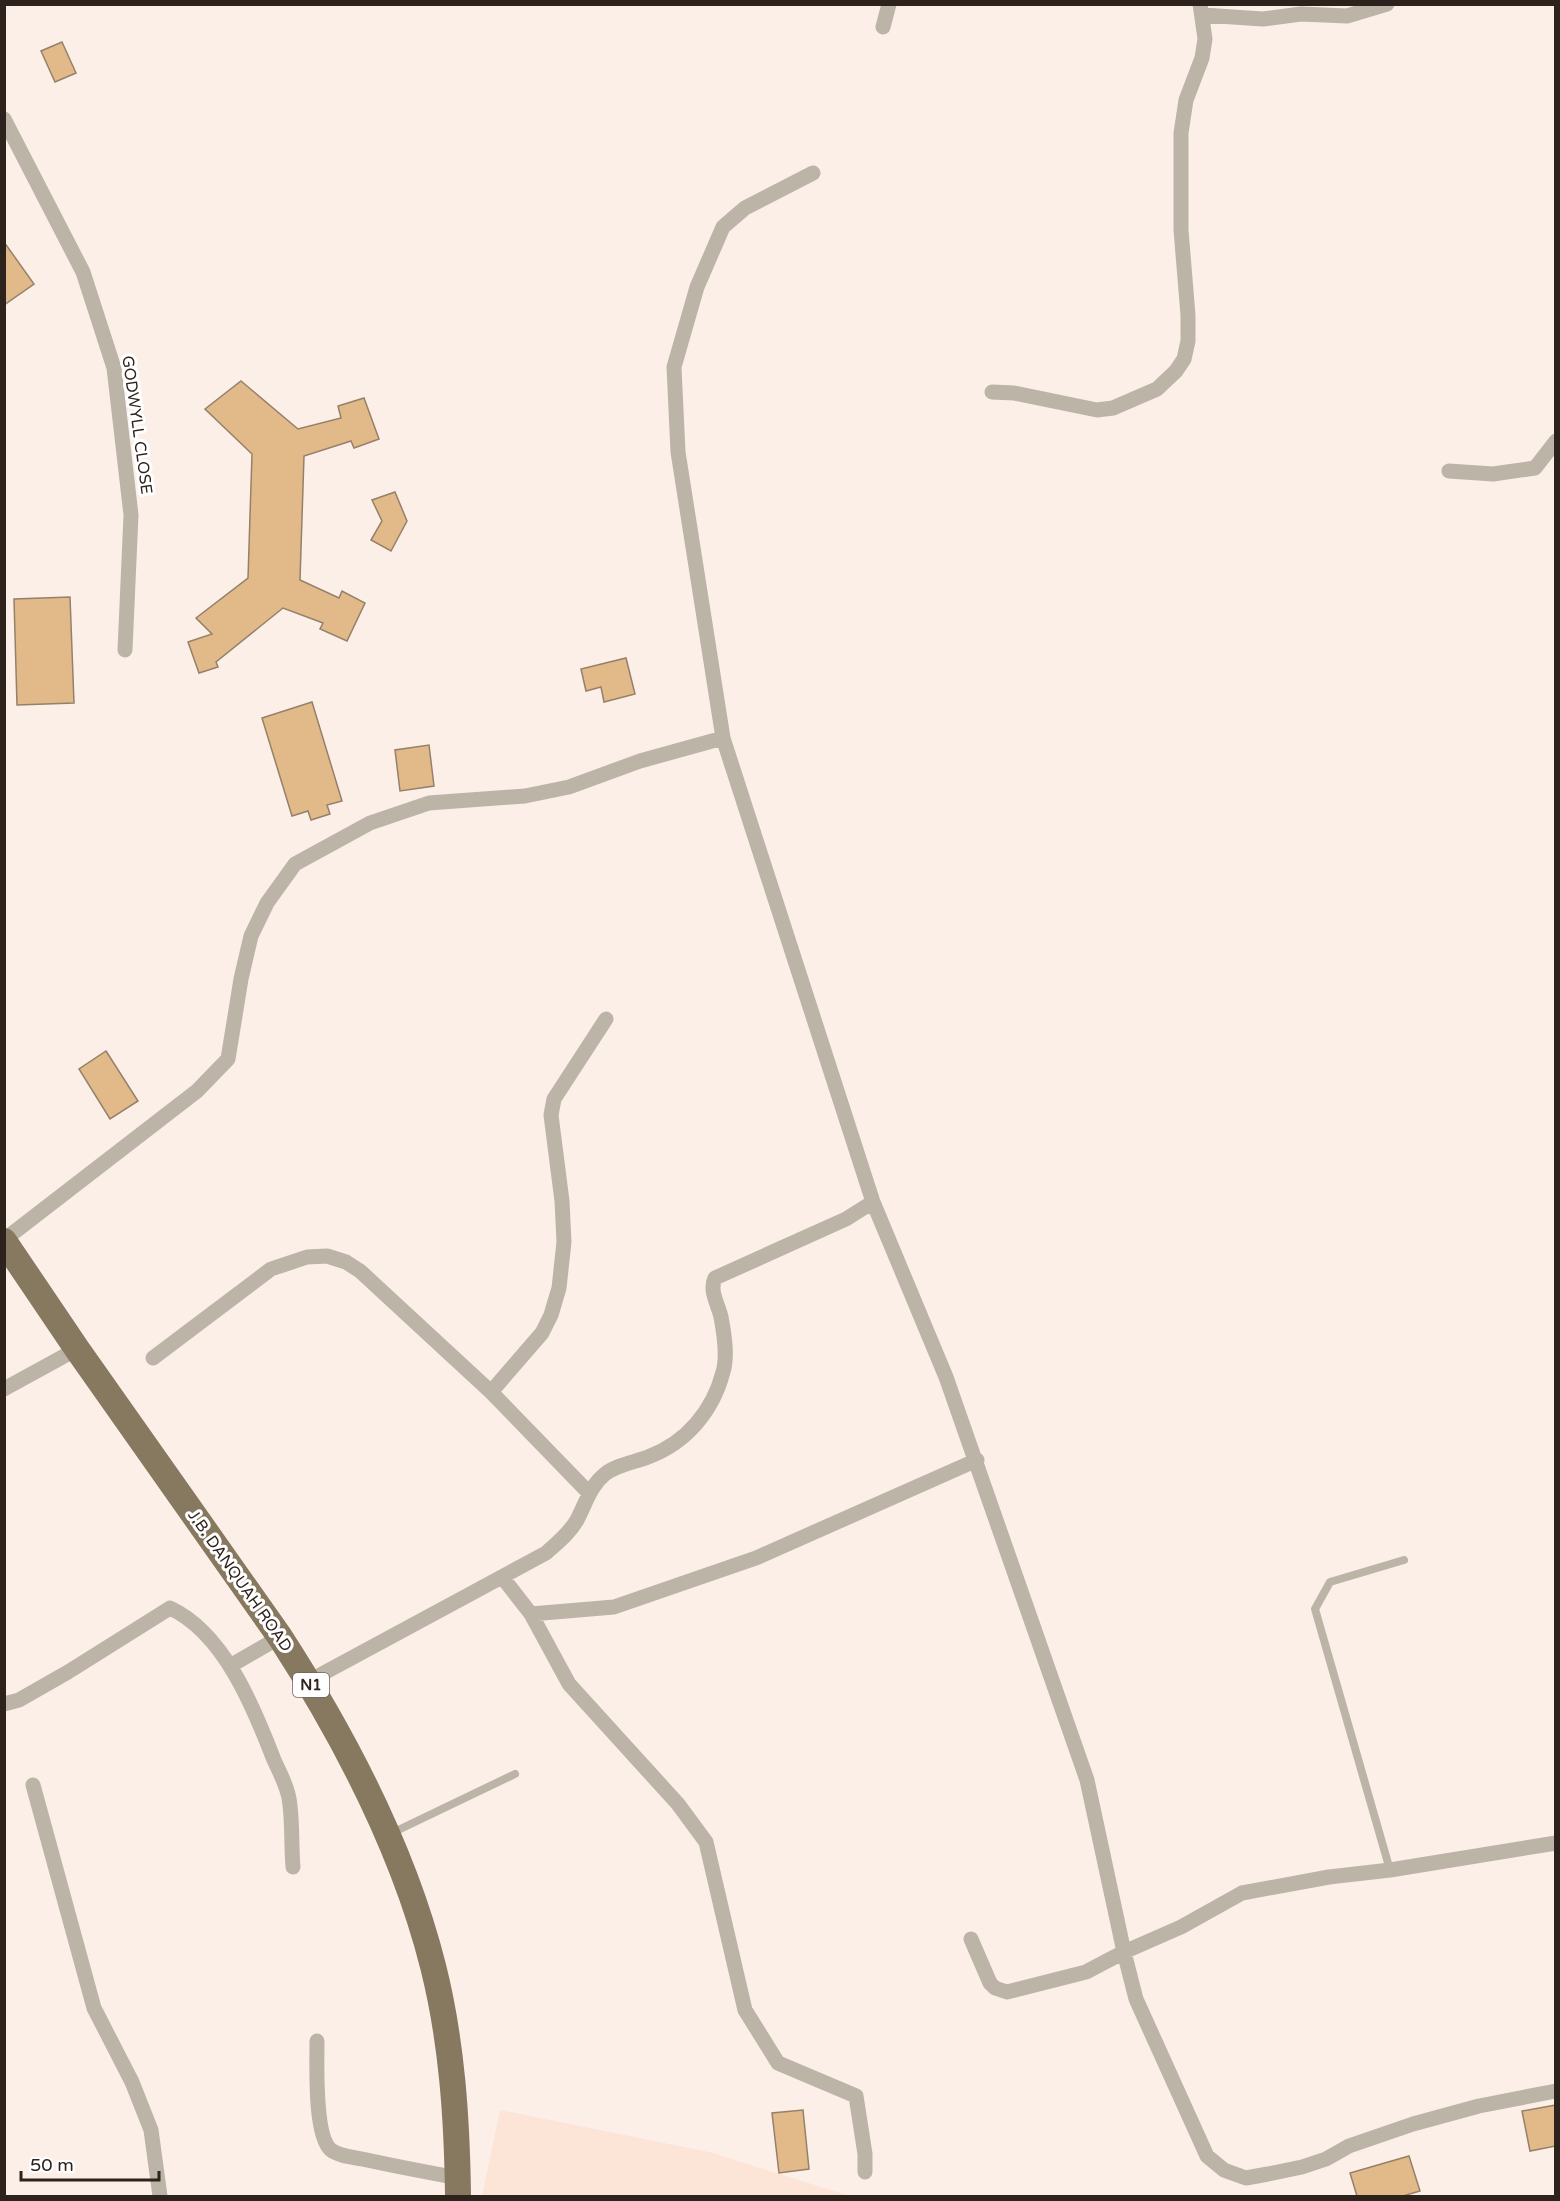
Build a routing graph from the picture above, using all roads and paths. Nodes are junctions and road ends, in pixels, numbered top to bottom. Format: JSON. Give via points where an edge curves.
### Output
{"nodes":[{"id":1,"x":889,"y":4,"type":"edge"},
{"id":2,"x":1387,"y":4,"type":"edge"},
{"id":3,"x":1202,"y":10,"type":"edge"},
{"id":4,"x":883,"y":27,"type":"dead end"},
{"id":5,"x":4,"y":119,"type":"edge"},
{"id":6,"x":813,"y":173,"type":"dead end"},
{"id":7,"x":992,"y":392,"type":"dead end"},
{"id":8,"x":1556,"y":441,"type":"edge"},
{"id":9,"x":1449,"y":471,"type":"dead end"},
{"id":10,"x":125,"y":650,"type":"dead end"},
{"id":11,"x":723,"y":738,"type":"junction"},
{"id":12,"x":606,"y":1018,"type":"dead end"},
{"id":13,"x":873,"y":1202,"type":"junction"},
{"id":14,"x":4,"y":1240,"type":"edge"},
{"id":15,"x":77,"y":1349,"type":"junction"},
{"id":16,"x":153,"y":1358,"type":"dead end"},
{"id":17,"x":4,"y":1389,"type":"edge"},
{"id":18,"x":491,"y":1392,"type":"junction"},
{"id":19,"x":976,"y":1460,"type":"junction"},
{"id":20,"x":589,"y":1493,"type":"junction"},
{"id":21,"x":1404,"y":1560,"type":"dead end"},
{"id":22,"x":503,"y":1578,"type":"junction"},
{"id":23,"x":531,"y":1614,"type":"junction"},
{"id":24,"x":280,"y":1637,"type":"junction"},
{"id":25,"x":231,"y":1666,"type":"junction"},
{"id":26,"x":309,"y":1681,"type":"junction"},
{"id":27,"x":4,"y":1704,"type":"edge"},
{"id":28,"x":515,"y":1774,"type":"dead end"},
{"id":29,"x":33,"y":1785,"type":"dead end"},
{"id":30,"x":387,"y":1835,"type":"junction"},
{"id":31,"x":1556,"y":1842,"type":"edge"},
{"id":32,"x":292,"y":1867,"type":"dead end"},
{"id":33,"x":1390,"y":1870,"type":"junction"},
{"id":34,"x":971,"y":1939,"type":"dead end"},
{"id":35,"x":1124,"y":1952,"type":"junction"},
{"id":36,"x":317,"y":2041,"type":"dead end"},
{"id":37,"x":1556,"y":2091,"type":"edge"},
{"id":38,"x":865,"y":2172,"type":"dead end"},
{"id":39,"x":458,"y":2187,"type":"edge"},
{"id":40,"x":160,"y":2196,"type":"edge"}],
"edges":[{"from":1,"to":4,"type":"street"},
{"from":2,"to":3,"type":"street","via":[[1347,16],[1301,14],[1263,19]]},
{"from":3,"to":7,"type":"street","via":[[1202,57],[1186,100],[1180,133],[1188,315],[1184,359],[1157,389],[1113,408],[1097,410],[1036,396]]},
{"from":5,"to":10,"type":"street","name":"GODWYLL CLOSE","via":[[83,273],[114,368],[131,515]]},
{"from":6,"to":11,"type":"street","via":[[745,208],[723,228],[697,287],[674,367],[678,452]]},
{"from":8,"to":9,"type":"street","via":[[1535,468],[1493,474]]},
{"from":11,"to":13,"type":"street"},
{"from":11,"to":14,"type":"street","via":[[640,761],[569,787],[525,796],[429,803],[370,823],[295,864],[267,903],[251,936],[228,1059],[197,1091]]},
{"from":12,"to":18,"type":"street","via":[[560,1087],[551,1115],[564,1242],[556,1297],[542,1333]]},
{"from":13,"to":19,"type":"street"},
{"from":13,"to":20,"type":"street","via":[[846,1219],[715,1278],[712,1290],[721,1317],[724,1367],[710,1406],[675,1444],[607,1472]]},
{"from":14,"to":15,"type":"highway","name":"J.B. DANQUAH ROAD","number":"N1"},
{"from":15,"to":17,"type":"street"},
{"from":15,"to":24,"type":"highway","name":"J.B. DANQUAH ROAD","number":"N1"},
{"from":16,"to":18,"type":"street","via":[[271,1269],[307,1257],[327,1256],[360,1271]]},
{"from":18,"to":20,"type":"street"},
{"from":19,"to":23,"type":"street","via":[[756,1558],[702,1577],[614,1607]]},
{"from":19,"to":35,"type":"street","via":[[1087,1780]]},
{"from":20,"to":22,"type":"street","via":[[568,1533],[546,1553]]},
{"from":21,"to":33,"type":"lane","via":[[1330,1582],[1315,1609]]},
{"from":22,"to":23,"type":"street"},
{"from":22,"to":26,"type":"street"},
{"from":23,"to":38,"type":"street","via":[[569,1684],[678,1804],[706,1842],[745,2010],[778,2063],[856,2096]]},
{"from":24,"to":25,"type":"street"},
{"from":24,"to":26,"type":"highway","name":"J.B. DANQUAH ROAD","number":"N1"},
{"from":25,"to":27,"type":"street","via":[[205,1634],[170,1608],[68,1672],[19,1700]]},
{"from":25,"to":32,"type":"street","via":[[264,1733],[288,1796]]},
{"from":26,"to":30,"type":"highway","name":"J.B. DANQUAH ROAD","number":"N1"},
{"from":28,"to":30,"type":"lane"},
{"from":29,"to":40,"type":"street","via":[[94,2008],[132,2082],[151,2130]]},
{"from":30,"to":39,"type":"highway","name":"J.B. DANQUAH ROAD","number":"N1","via":[[417,1909],[445,2024],[458,2133]]},
{"from":31,"to":33,"type":"street"},
{"from":33,"to":35,"type":"street","via":[[1242,1893]]},
{"from":34,"to":35,"type":"street","via":[[990,1983],[1007,1992],[1086,1972]]},
{"from":35,"to":37,"type":"street","via":[[1137,1999],[1207,2156],[1224,2170],[1246,2178],[1302,2167],[1413,2124]]},
{"from":36,"to":39,"type":"street","via":[[317,2096],[322,2134],[330,2149]]}]}
